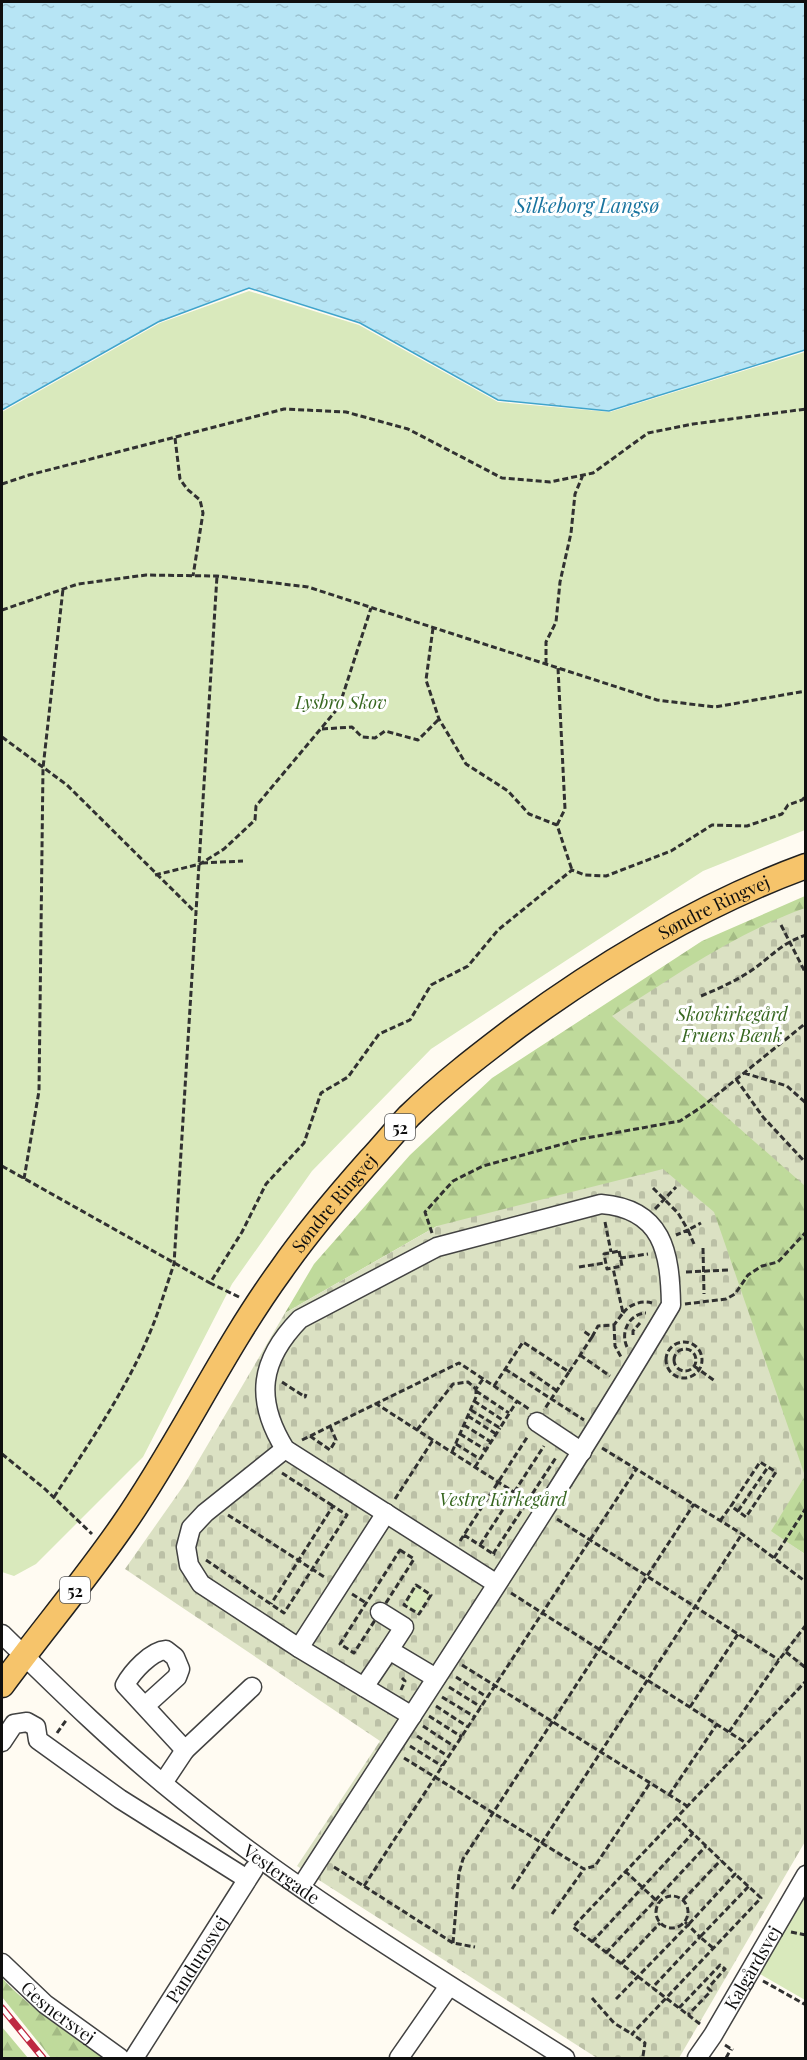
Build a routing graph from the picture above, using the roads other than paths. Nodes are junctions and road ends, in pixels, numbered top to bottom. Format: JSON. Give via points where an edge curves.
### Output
{"nodes":[{"id":1,"x":806,"y":866,"type":"edge"},
{"id":2,"x":538,"y":1419,"type":"road end"},
{"id":3,"x":586,"y":1446,"type":"junction"},
{"id":4,"x":285,"y":1449,"type":"junction"},
{"id":5,"x":386,"y":1514,"type":"junction"},
{"id":6,"x":497,"y":1584,"type":"junction"},
{"id":7,"x":380,"y":1612,"type":"dead end"},
{"id":8,"x":2,"y":1634,"type":"edge"},
{"id":9,"x":299,"y":1648,"type":"junction"},
{"id":10,"x":389,"y":1650,"type":"junction"},
{"id":11,"x":24,"y":1655,"type":"junction"},
{"id":12,"x":2,"y":1684,"type":"edge"},
{"id":13,"x":252,"y":1687,"type":"dead end"},
{"id":14,"x":364,"y":1687,"type":"junction"},
{"id":15,"x":438,"y":1687,"type":"junction"},
{"id":16,"x":145,"y":1706,"type":"dead end"},
{"id":17,"x":412,"y":1716,"type":"junction"},
{"id":18,"x":2,"y":1742,"type":"edge"},
{"id":19,"x":185,"y":1750,"type":"junction"},
{"id":20,"x":163,"y":1783,"type":"junction"},
{"id":21,"x":260,"y":1860,"type":"junction"},
{"id":22,"x":806,"y":1875,"type":"edge"},
{"id":23,"x":247,"y":1879,"type":"junction"},
{"id":24,"x":301,"y":1887,"type":"junction"},
{"id":25,"x":2,"y":1963,"type":"edge"},
{"id":26,"x":449,"y":1986,"type":"junction"},
{"id":27,"x":120,"y":2058,"type":"edge"},
{"id":28,"x":134,"y":2058,"type":"edge"},
{"id":29,"x":399,"y":2058,"type":"edge"},
{"id":30,"x":565,"y":2058,"type":"edge"},
{"id":31,"x":697,"y":2058,"type":"edge"}],
"edges":[{"from":1,"to":11,"type":"main road","name":"Søndre Ringvej","number":"52","via":[[690,916],[610,962],[479,1055],[410,1116],[338,1196],[281,1270],[219,1364],[150,1484],[107,1548]]},
{"from":2,"to":3,"type":"street","via":[[560,1437]]},
{"from":3,"to":4,"type":"street","via":[[671,1305],[669,1273],[657,1232],[635,1211],[619,1205],[601,1204],[436,1247],[300,1319],[271,1357],[266,1385],[267,1410]]},
{"from":3,"to":6,"type":"street"},
{"from":4,"to":5,"type":"street"},
{"from":4,"to":9,"type":"street","via":[[191,1528],[186,1547],[189,1565],[201,1584]]},
{"from":5,"to":6,"type":"street"},
{"from":5,"to":9,"type":"street"},
{"from":6,"to":15,"type":"street","via":[[450,1657]]},
{"from":7,"to":10,"type":"street","via":[[404,1627]]},
{"from":8,"to":11,"type":"street","name":"Vestergade"},
{"from":9,"to":14,"type":"street"},
{"from":10,"to":14,"type":"street"},
{"from":10,"to":15,"type":"street"},
{"from":11,"to":12,"type":"main road","name":"Søndre Ringvej","number":"52"},
{"from":11,"to":20,"type":"street","name":"Vestergade"},
{"from":13,"to":19,"type":"street"},
{"from":14,"to":17,"type":"street"},
{"from":15,"to":17,"type":"street"},
{"from":16,"to":19,"type":"street"},
{"from":17,"to":24,"type":"street"},
{"from":18,"to":23,"type":"street","via":[[14,1724],[27,1722],[36,1727],[38,1740],[46,1747]]},
{"from":19,"to":20,"type":"street"},
{"from":20,"to":21,"type":"street","name":"Vestergade"},
{"from":21,"to":23,"type":"street","name":"Pandurosvej"},
{"from":21,"to":24,"type":"street","name":"Vestergade"},
{"from":22,"to":31,"type":"street","name":"Kalgårdsvej"},
{"from":23,"to":28,"type":"street","name":"Pandurosvej"},
{"from":24,"to":26,"type":"street","name":"Vestergade"},
{"from":25,"to":27,"type":"street","name":"Gesnersvej","via":[[45,2004]]},
{"from":26,"to":29,"type":"street"},
{"from":26,"to":30,"type":"street","name":"Vestergade"}]}
